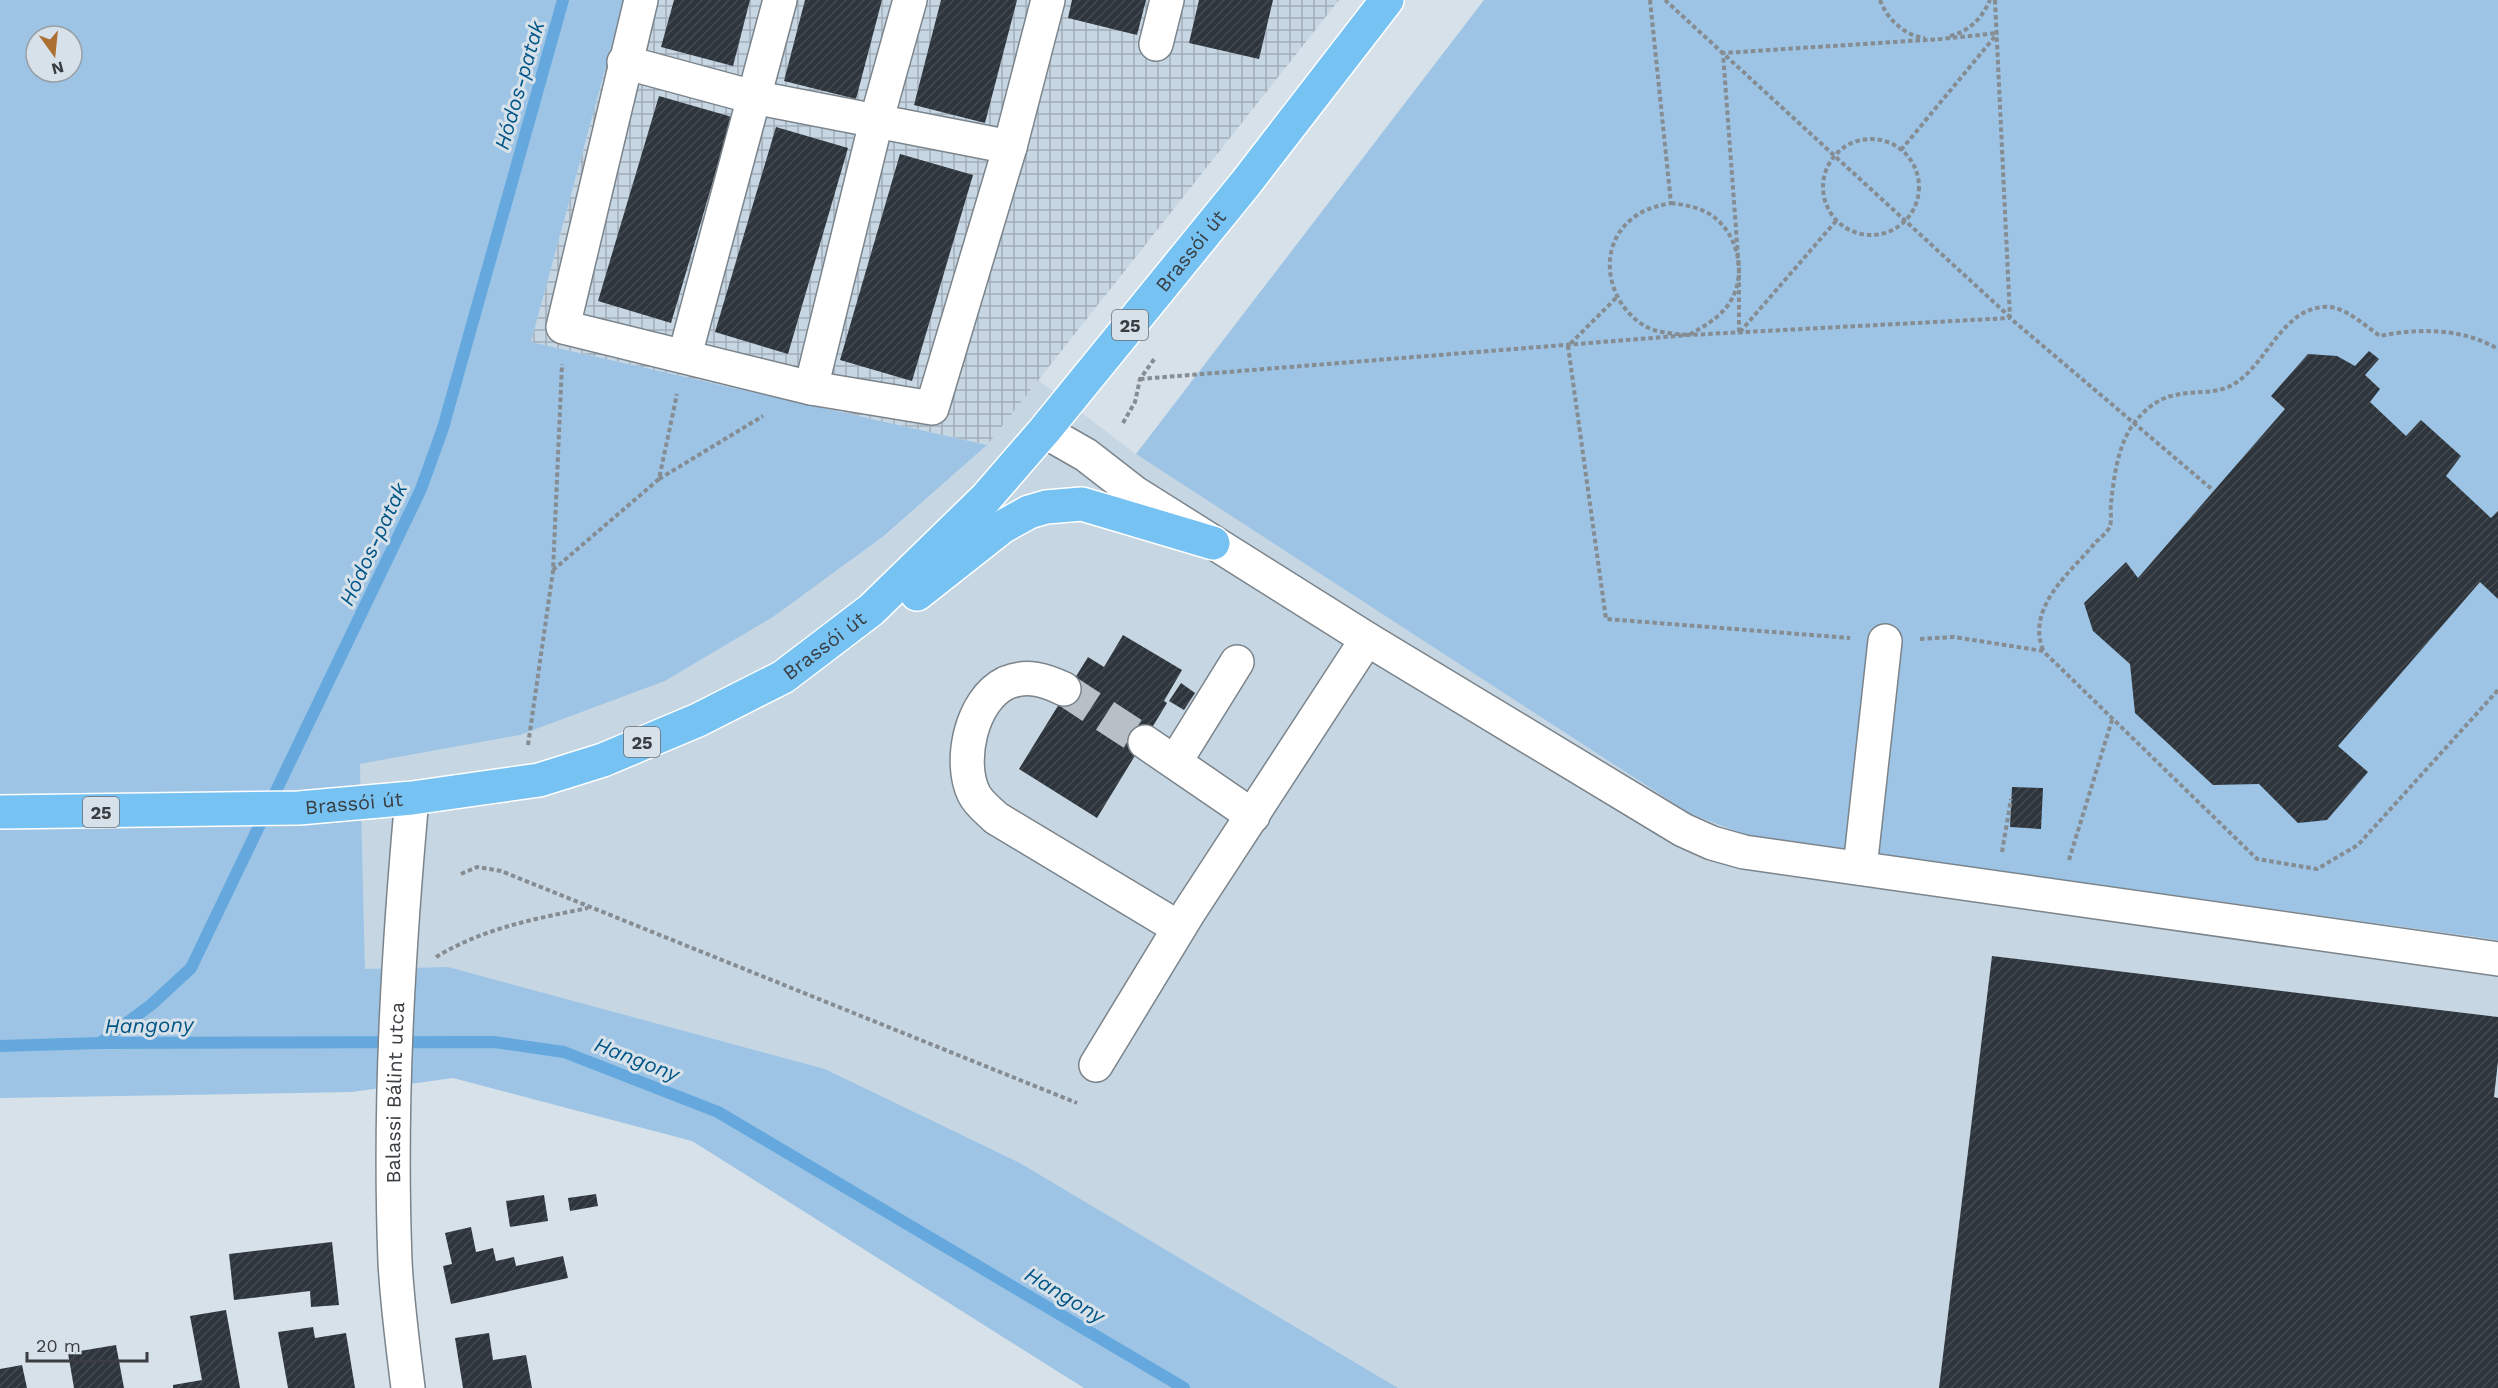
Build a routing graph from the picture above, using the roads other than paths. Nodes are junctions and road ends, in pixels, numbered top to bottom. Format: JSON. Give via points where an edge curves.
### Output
{"nodes":[{"id":1,"x":641,"y":0,"type":"edge"},
{"id":2,"x":780,"y":0,"type":"edge"},
{"id":3,"x":910,"y":0,"type":"edge"},
{"id":4,"x":1048,"y":0,"type":"edge"},
{"id":5,"x":1167,"y":0,"type":"edge"},
{"id":6,"x":1386,"y":0,"type":"edge"},
{"id":7,"x":1156,"y":44,"type":"dead end"},
{"id":8,"x":624,"y":62,"type":"junction"},
{"id":9,"x":753,"y":97,"type":"junction"},
{"id":10,"x":876,"y":122,"type":"junction"},
{"id":11,"x":1010,"y":147,"type":"junction"},
{"id":12,"x":685,"y":355,"type":"junction"},
{"id":13,"x":811,"y":388,"type":"junction"},
{"id":14,"x":1044,"y":431,"type":"junction"},
{"id":15,"x":1213,"y":543,"type":"junction"},
{"id":16,"x":848,"y":627,"type":"junction"},
{"id":17,"x":1366,"y":639,"type":"junction"},
{"id":18,"x":1885,"y":641,"type":"road end"},
{"id":19,"x":1237,"y":662,"type":"dead end"},
{"id":20,"x":1064,"y":688,"type":"tunnel mouth"},
{"id":21,"x":1145,"y":742,"type":"tunnel mouth"},
{"id":22,"x":1175,"y":762,"type":"junction"},
{"id":23,"x":412,"y":798,"type":"junction"},
{"id":24,"x":0,"y":812,"type":"edge"},
{"id":25,"x":1253,"y":816,"type":"junction"},
{"id":26,"x":1860,"y":868,"type":"junction"},
{"id":27,"x":1179,"y":928,"type":"junction"},
{"id":28,"x":2498,"y":959,"type":"edge"},
{"id":29,"x":1096,"y":1065,"type":"dead end"},
{"id":30,"x":408,"y":1388,"type":"edge"}],
"edges":[{"from":1,"to":8,"type":"street"},
{"from":2,"to":9,"type":"street"},
{"from":3,"to":10,"type":"street"},
{"from":4,"to":11,"type":"street"},
{"from":5,"to":7,"type":"street"},
{"from":6,"to":14,"type":"main road","name":"Brassói út","number":"25","via":[[1245,184]]},
{"from":8,"to":9,"type":"street"},
{"from":8,"to":12,"type":"street","via":[[563,327]]},
{"from":9,"to":10,"type":"street"},
{"from":9,"to":12,"type":"street"},
{"from":10,"to":11,"type":"street"},
{"from":10,"to":13,"type":"street"},
{"from":11,"to":13,"type":"street","via":[[932,408]]},
{"from":12,"to":13,"type":"street"},
{"from":14,"to":15,"type":"street","via":[[1086,455],[1135,493]]},
{"from":14,"to":16,"type":"main road","name":"Brassói út","number":"25","via":[[986,498],[920,564]]},
{"from":15,"to":16,"type":"main road","via":[[1102,508],[1082,504],[1046,507],[1002,527],[904,605]]},
{"from":15,"to":17,"type":"street"},
{"from":16,"to":23,"type":"main road","name":"Brassói út","number":"25","via":[[783,677],[698,720],[603,760],[539,780]]},
{"from":17,"to":25,"type":"street"},
{"from":17,"to":26,"type":"street","via":[[1693,834],[1744,852]]},
{"from":18,"to":26,"type":"street"},
{"from":19,"to":22,"type":"street"},
{"from":20,"to":27,"type":"street","via":[[1031,678],[1006,683],[991,695],[968,743],[966,766],[975,796],[996,818]]},
{"from":21,"to":22,"type":"street"},
{"from":22,"to":25,"type":"street"},
{"from":23,"to":24,"type":"main road","name":"Brassói út","number":"25","via":[[299,808]]},
{"from":23,"to":30,"type":"street","name":"Balassi Bálint utca","via":[[397,984],[393,1100],[395,1263]]},
{"from":25,"to":27,"type":"street"},
{"from":26,"to":28,"type":"street"},
{"from":27,"to":29,"type":"street"}]}
